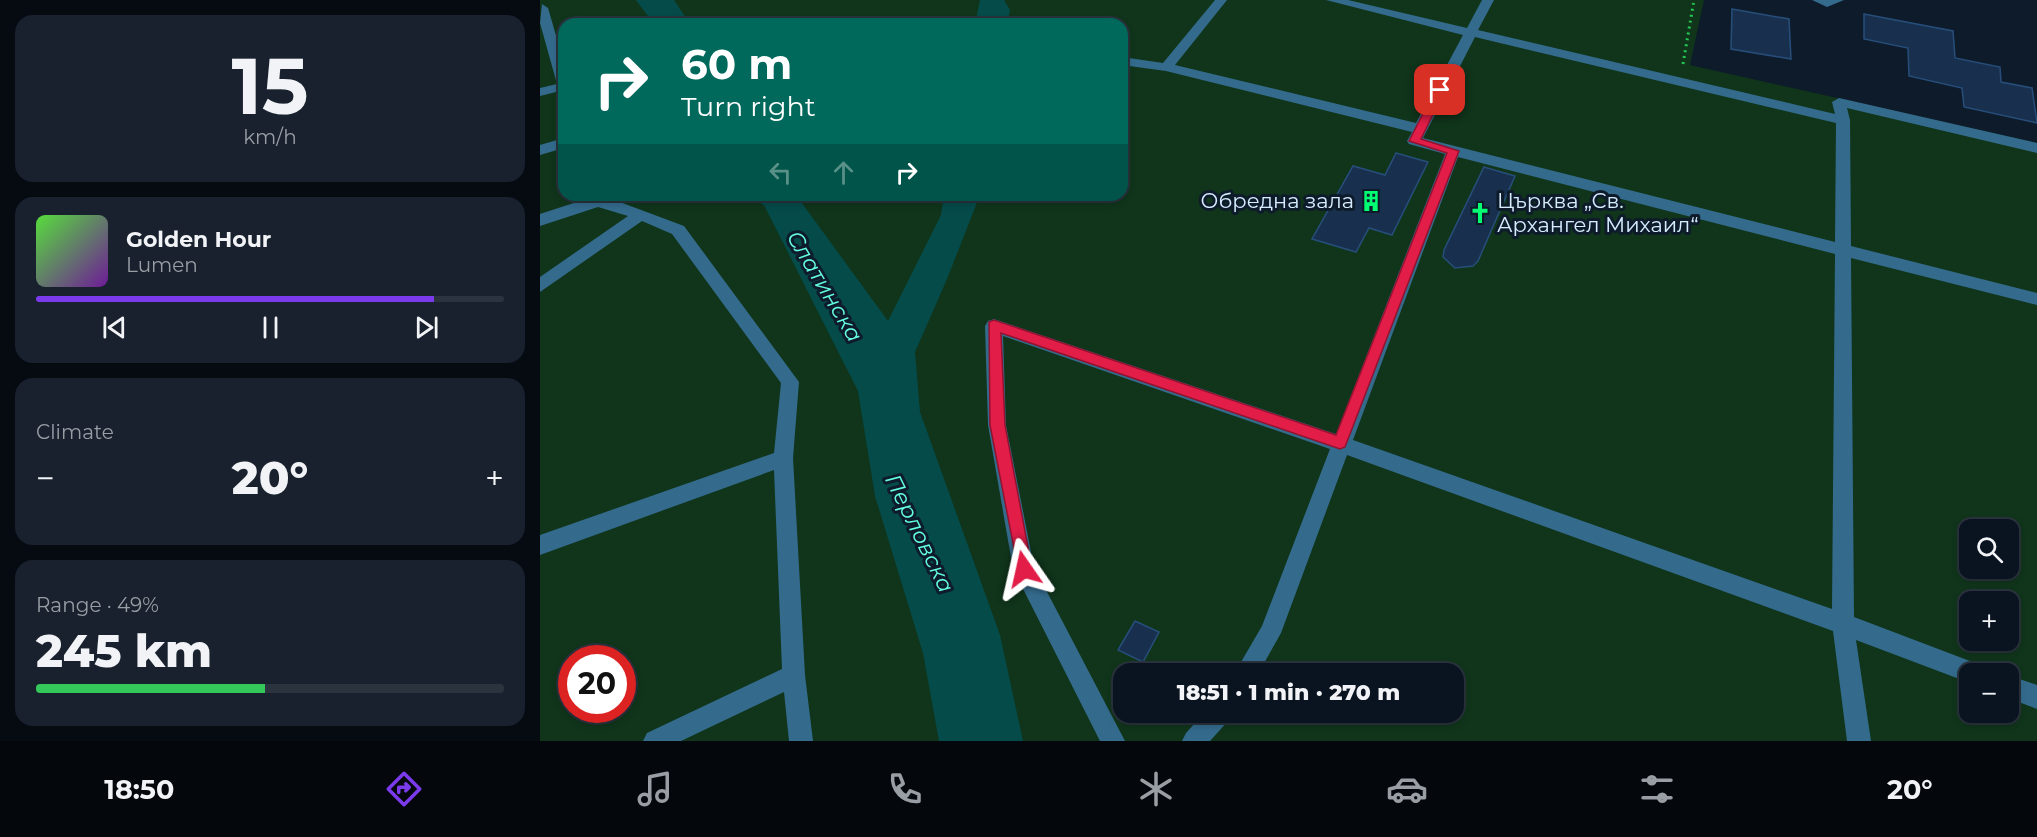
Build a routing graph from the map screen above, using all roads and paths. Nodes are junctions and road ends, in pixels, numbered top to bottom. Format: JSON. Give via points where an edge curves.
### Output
{"nodes":[{"id":1,"x":1221,"y":0,"type":"edge"},
{"id":2,"x":1332,"y":0,"type":"edge"},
{"id":3,"x":1488,"y":0,"type":"edge"},
{"id":4,"x":1694,"y":0,"type":"edge"},
{"id":5,"x":1818,"y":0,"type":"edge"},
{"id":6,"x":1838,"y":0,"type":"edge"},
{"id":7,"x":541,"y":7,"type":"edge"},
{"id":8,"x":1470,"y":31,"type":"junction"},
{"id":9,"x":1128,"y":62,"type":"edge"},
{"id":10,"x":558,"y":65,"type":"edge"},
{"id":11,"x":1166,"y":67,"type":"junction"},
{"id":12,"x":1682,"y":67,"type":"dead end"},
{"id":13,"x":558,"y":88,"type":"edge"},
{"id":14,"x":540,"y":92,"type":"edge"},
{"id":15,"x":1843,"y":120,"type":"junction"},
{"id":16,"x":1420,"y":129,"type":"junction"},
{"id":17,"x":558,"y":145,"type":"edge"},
{"id":18,"x":2037,"y":148,"type":"edge"},
{"id":19,"x":540,"y":150,"type":"edge"},
{"id":20,"x":1453,"y":151,"type":"junction"},
{"id":21,"x":587,"y":201,"type":"edge"},
{"id":22,"x":603,"y":201,"type":"edge"},
{"id":23,"x":641,"y":214,"type":"junction"},
{"id":24,"x":540,"y":220,"type":"edge"},
{"id":25,"x":1844,"y":252,"type":"junction"},
{"id":26,"x":540,"y":286,"type":"edge"},
{"id":27,"x":2037,"y":299,"type":"edge"},
{"id":28,"x":1340,"y":442,"type":"junction"},
{"id":29,"x":783,"y":458,"type":"junction"},
{"id":30,"x":540,"y":545,"type":"edge"},
{"id":31,"x":1843,"y":623,"type":"junction"},
{"id":32,"x":1252,"y":663,"type":"edge"},
{"id":33,"x":1959,"y":668,"type":"edge"},
{"id":34,"x":794,"y":675,"type":"junction"},
{"id":35,"x":2019,"y":690,"type":"edge"},
{"id":36,"x":2037,"y":697,"type":"edge"},
{"id":37,"x":1211,"y":723,"type":"edge"},
{"id":38,"x":655,"y":741,"type":"edge"},
{"id":39,"x":801,"y":741,"type":"edge"},
{"id":40,"x":1113,"y":741,"type":"edge"},
{"id":41,"x":1194,"y":741,"type":"edge"},
{"id":42,"x":1859,"y":741,"type":"edge"}],
"edges":[{"from":1,"to":11,"type":"lane"},
{"from":2,"to":8,"type":"lane"},
{"from":3,"to":8,"type":"lane"},
{"from":4,"to":12,"type":"path"},
{"from":5,"to":6,"type":"lane"},
{"from":7,"to":10,"type":"lane"},
{"from":8,"to":15,"type":"lane"},
{"from":8,"to":16,"type":"lane"},
{"from":9,"to":11,"type":"lane"},
{"from":11,"to":16,"type":"lane"},
{"from":13,"to":14,"type":"lane"},
{"from":15,"to":18,"type":"lane","via":[[1839,102]]},
{"from":15,"to":25,"type":"lane"},
{"from":16,"to":20,"type":"lane","via":[[1414,141]]},
{"from":17,"to":19,"type":"lane"},
{"from":20,"to":25,"type":"lane"},
{"from":20,"to":28,"type":"lane"},
{"from":21,"to":24,"type":"lane"},
{"from":22,"to":23,"type":"lane"},
{"from":23,"to":26,"type":"lane"},
{"from":23,"to":29,"type":"lane","via":[[678,230],[790,382]]},
{"from":25,"to":27,"type":"lane"},
{"from":25,"to":31,"type":"lane"},
{"from":28,"to":31,"type":"lane"},
{"from":28,"to":32,"type":"lane","via":[[1270,633]]},
{"from":28,"to":40,"type":"lane","via":[[994,326],[998,425],[1024,569]]},
{"from":29,"to":30,"type":"lane"},
{"from":29,"to":34,"type":"lane"},
{"from":31,"to":33,"type":"lane"},
{"from":31,"to":42,"type":"lane"},
{"from":34,"to":38,"type":"lane"},
{"from":34,"to":39,"type":"lane"},
{"from":35,"to":36,"type":"lane"},
{"from":37,"to":41,"type":"lane"}]}
